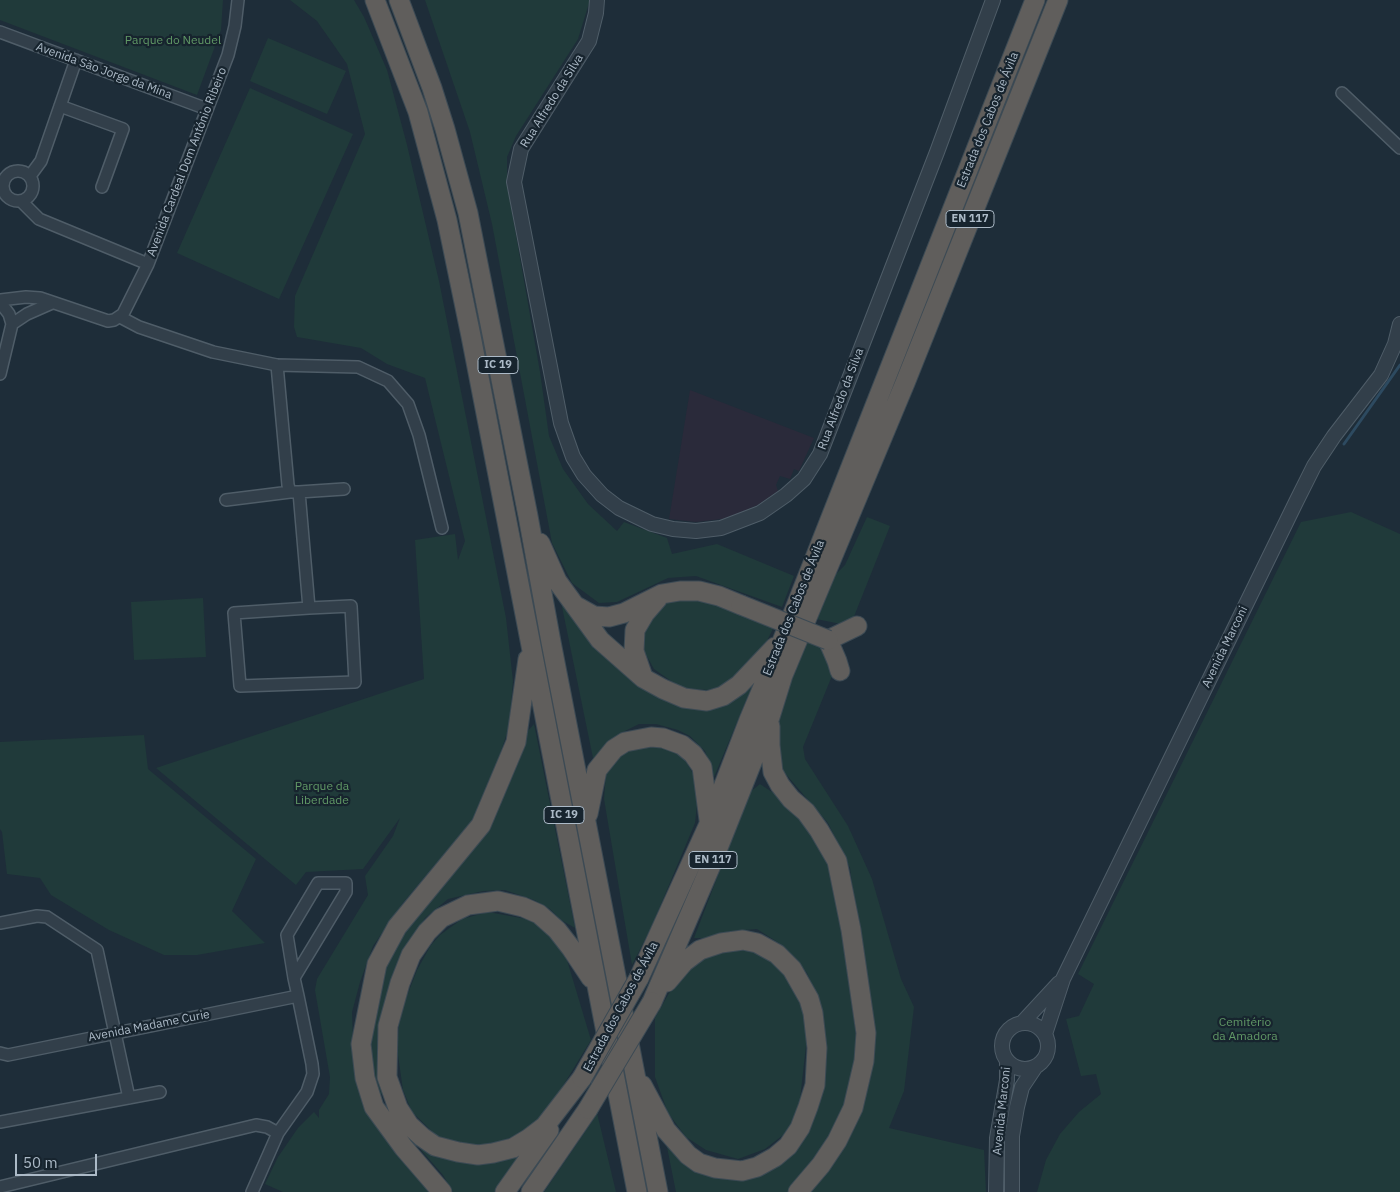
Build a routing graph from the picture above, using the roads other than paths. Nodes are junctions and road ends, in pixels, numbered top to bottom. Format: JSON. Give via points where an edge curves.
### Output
{"nodes":[{"id":1,"x":238,"y":0,"type":"edge"},
{"id":2,"x":370,"y":0,"type":"edge"},
{"id":3,"x":375,"y":0,"type":"edge"},
{"id":4,"x":399,"y":0,"type":"edge"},
{"id":5,"x":404,"y":0,"type":"edge"},
{"id":6,"x":597,"y":0,"type":"edge"},
{"id":7,"x":993,"y":0,"type":"edge"},
{"id":8,"x":1035,"y":0,"type":"edge"},
{"id":9,"x":1058,"y":0,"type":"edge"},
{"id":10,"x":408,"y":19,"type":"junction"},
{"id":11,"x":384,"y":21,"type":"junction"},
{"id":12,"x":0,"y":32,"type":"edge"},
{"id":13,"x":76,"y":60,"type":"junction"},
{"id":14,"x":1342,"y":93,"type":"dead end"},
{"id":15,"x":60,"y":106,"type":"junction"},
{"id":16,"x":207,"y":109,"type":"junction"},
{"id":17,"x":1400,"y":148,"type":"edge"},
{"id":18,"x":30,"y":176,"type":"junction"},
{"id":19,"x":2,"y":180,"type":"edge"},
{"id":20,"x":102,"y":187,"type":"dead end"},
{"id":21,"x":21,"y":201,"type":"junction"},
{"id":22,"x":148,"y":264,"type":"junction"},
{"id":23,"x":0,"y":301,"type":"edge"},
{"id":24,"x":52,"y":303,"type":"junction"},
{"id":25,"x":120,"y":317,"type":"junction"},
{"id":26,"x":12,"y":324,"type":"junction"},
{"id":27,"x":1400,"y":324,"type":"edge"},
{"id":28,"x":277,"y":365,"type":"junction"},
{"id":29,"x":0,"y":374,"type":"edge"},
{"id":30,"x":344,"y":489,"type":"dead end"},
{"id":31,"x":294,"y":492,"type":"junction"},
{"id":32,"x":226,"y":500,"type":"dead end"},
{"id":33,"x":528,"y":516,"type":"junction"},
{"id":34,"x":442,"y":528,"type":"dead end"},
{"id":35,"x":662,"y":594,"type":"junction"},
{"id":36,"x":573,"y":604,"type":"junction"},
{"id":37,"x":309,"y":608,"type":"junction"},
{"id":38,"x":857,"y":626,"type":"dead end"},
{"id":39,"x":782,"y":639,"type":"junction"},
{"id":40,"x":828,"y":640,"type":"junction"},
{"id":41,"x":530,"y":645,"type":"junction"},
{"id":42,"x":840,"y":671,"type":"dead end"},
{"id":43,"x":643,"y":678,"type":"junction"},
{"id":44,"x":770,"y":717,"type":"junction"},
{"id":45,"x":586,"y":822,"type":"junction"},
{"id":46,"x":710,"y":824,"type":"junction"},
{"id":47,"x":0,"y":923,"type":"edge"},
{"id":48,"x":294,"y":978,"type":"junction"},
{"id":49,"x":1063,"y":979,"type":"junction"},
{"id":50,"x":596,"y":986,"type":"junction"},
{"id":51,"x":298,"y":996,"type":"junction"},
{"id":52,"x":652,"y":1002,"type":"junction"},
{"id":53,"x":1022,"y":1023,"type":"junction"},
{"id":54,"x":115,"y":1034,"type":"junction"},
{"id":55,"x":1045,"y":1034,"type":"junction"},
{"id":56,"x":0,"y":1053,"type":"edge"},
{"id":57,"x":1007,"y":1060,"type":"junction"},
{"id":58,"x":1036,"y":1066,"type":"junction"},
{"id":59,"x":633,"y":1069,"type":"junction"},
{"id":60,"x":582,"y":1078,"type":"junction"},
{"id":61,"x":160,"y":1092,"type":"dead end"},
{"id":62,"x":129,"y":1098,"type":"junction"},
{"id":63,"x":0,"y":1122,"type":"edge"},
{"id":64,"x":278,"y":1133,"type":"junction"},
{"id":65,"x":0,"y":1186,"type":"edge"},
{"id":66,"x":252,"y":1192,"type":"edge"},
{"id":67,"x":442,"y":1192,"type":"edge"},
{"id":68,"x":505,"y":1192,"type":"edge"},
{"id":69,"x":531,"y":1192,"type":"edge"},
{"id":70,"x":637,"y":1192,"type":"edge"},
{"id":71,"x":658,"y":1192,"type":"edge"},
{"id":72,"x":798,"y":1192,"type":"edge"},
{"id":73,"x":996,"y":1192,"type":"edge"},
{"id":74,"x":1012,"y":1192,"type":"edge"}],
"edges":[{"from":1,"to":16,"type":"street","name":"Avenida Cardeal Dom António Ribeiro","via":[[228,55]]},
{"from":2,"to":11,"type":"highway"},
{"from":3,"to":11,"type":"highway","number":"IC 19"},
{"from":4,"to":10,"type":"highway","number":"IC 19"},
{"from":5,"to":10,"type":"highway"},
{"from":6,"to":7,"type":"street","name":"Rua Alfredo da Silva","via":[[589,41],[520,150],[514,182],[561,423],[573,457],[584,476],[619,508],[652,524],[696,531],[721,528],[760,513],[804,479],[820,454]]},
{"from":8,"to":39,"type":"highway","name":"Estrada dos Cabos de Ávila","number":"EN 117"},
{"from":9,"to":44,"type":"highway","name":"Estrada dos Cabos de Ávila","number":"EN 117","via":[[905,383],[783,675]]},
{"from":10,"to":33,"type":"highway","number":"IC 19","via":[[445,130],[468,213]]},
{"from":11,"to":41,"type":"highway","number":"IC 19","via":[[418,112],[448,220]]},
{"from":12,"to":13,"type":"street","name":"Avenida São Jorge da Mina"},
{"from":13,"to":15,"type":"street"},
{"from":13,"to":16,"type":"street","name":"Avenida São Jorge da Mina"},
{"from":14,"to":17,"type":"street"},
{"from":15,"to":18,"type":"street","via":[[41,162]]},
{"from":15,"to":20,"type":"street","via":[[124,129]]},
{"from":16,"to":22,"type":"street","name":"Avenida Cardeal Dom António Ribeiro"},
{"from":18,"to":19,"type":"street","via":[[15,171]]},
{"from":18,"to":21,"type":"street","via":[[32,191]]},
{"from":19,"to":21,"type":"street","via":[[6,194],[12,200]]},
{"from":21,"to":22,"type":"street","via":[[40,219]]},
{"from":22,"to":25,"type":"street","name":"Avenida Cardeal Dom António Ribeiro"},
{"from":23,"to":24,"type":"street","via":[[26,297]]},
{"from":23,"to":26,"type":"street"},
{"from":24,"to":25,"type":"street","via":[[103,320]]},
{"from":24,"to":26,"type":"street"},
{"from":25,"to":28,"type":"street","via":[[139,327],[213,352]]},
{"from":26,"to":29,"type":"street"},
{"from":27,"to":49,"type":"street","name":"Avenida Marconi","via":[[1381,374],[1314,466]]},
{"from":28,"to":31,"type":"street","via":[[286,467]]},
{"from":28,"to":34,"type":"street","via":[[358,367],[388,381],[408,404]]},
{"from":30,"to":31,"type":"street"},
{"from":31,"to":32,"type":"street"},
{"from":31,"to":37,"type":"street"},
{"from":33,"to":36,"type":"highway","via":[[557,580]]},
{"from":33,"to":45,"type":"highway","number":"IC 19"},
{"from":35,"to":36,"type":"highway","via":[[609,617],[594,616]]},
{"from":35,"to":40,"type":"highway","bridge":true,"via":[[699,591],[719,596]]},
{"from":35,"to":43,"type":"highway","via":[[635,630],[634,651]]},
{"from":36,"to":43,"type":"highway","via":[[600,640]]},
{"from":37,"to":37,"type":"street","via":[[351,606],[355,682],[240,686],[234,614]]},
{"from":38,"to":40,"type":"highway"},
{"from":39,"to":43,"type":"highway","via":[[739,685],[723,696],[707,701],[684,698]]},
{"from":39,"to":46,"type":"highway","name":"Estrada dos Cabos de Ávila","number":"EN 117"},
{"from":40,"to":42,"type":"highway"},
{"from":41,"to":50,"type":"highway","number":"IC 19"},
{"from":41,"to":67,"type":"highway","via":[[516,742],[481,825],[397,927],[377,964],[361,1044],[365,1078],[374,1107]]},
{"from":44,"to":52,"type":"highway","name":"Estrada dos Cabos de Ávila","number":"EN 117"},
{"from":44,"to":72,"type":"highway","via":[[773,772],[791,799],[815,824],[837,861],[852,930],[866,1034],[864,1061],[853,1108],[832,1149]]},
{"from":45,"to":46,"type":"highway","via":[[597,770],[614,749],[625,742],[651,737],[682,745],[698,761],[702,768]]},
{"from":45,"to":59,"type":"highway","number":"IC 19"},
{"from":46,"to":60,"type":"highway","name":"Estrada dos Cabos de Ávila","number":"EN 117","bridge":true,"via":[[639,978]]},
{"from":47,"to":54,"type":"street","via":[[47,917],[97,950]]},
{"from":48,"to":48,"type":"street","via":[[346,892],[346,883],[318,883],[286,935]]},
{"from":48,"to":51,"type":"street"},
{"from":49,"to":53,"type":"street","name":"Avenida Marconi"},
{"from":49,"to":55,"type":"street","name":"Avenida Marconi"},
{"from":50,"to":60,"type":"highway","via":[[557,930],[539,914],[498,901],[480,902],[441,918],[427,932],[411,955],[388,1026],[387,1076],[391,1092],[409,1125],[435,1146],[478,1155],[512,1148],[545,1126]]},
{"from":50,"to":70,"type":"highway","number":"IC 19"},
{"from":51,"to":54,"type":"street","name":"Avenida Madame Curie"},
{"from":51,"to":64,"type":"street","via":[[312,1064],[312,1083]]},
{"from":52,"to":59,"type":"highway","via":[[674,972],[700,950],[743,940],[757,943],[777,954],[800,981],[813,1013],[817,1048],[810,1100],[800,1128],[788,1146],[775,1157],[742,1171],[715,1168],[699,1163],[676,1143]]},
{"from":52,"to":69,"type":"highway","name":"Estrada dos Cabos de Ávila","number":"EN 117","bridge":true,"via":[[588,1109]]},
{"from":53,"to":55,"type":"street","via":[[1035,1025]]},
{"from":53,"to":57,"type":"street","via":[[1013,1026],[1004,1036],[1002,1050]]},
{"from":54,"to":56,"type":"street","name":"Avenida Madame Curie","via":[[8,1055]]},
{"from":54,"to":62,"type":"street"},
{"from":55,"to":58,"type":"street","via":[[1048,1049]]},
{"from":57,"to":58,"type":"street","via":[[1023,1069]]},
{"from":57,"to":73,"type":"street","name":"Avenida Marconi","via":[[1007,1080],[997,1138]]},
{"from":58,"to":74,"type":"street","name":"Avenida Marconi","via":[[1022,1087],[1017,1106],[1012,1136]]},
{"from":59,"to":71,"type":"highway","number":"IC 19"},
{"from":60,"to":68,"type":"highway","name":"Estrada dos Cabos de Ávila","number":"EN 117"},
{"from":61,"to":62,"type":"street"},
{"from":62,"to":63,"type":"street"},
{"from":64,"to":65,"type":"street","via":[[256,1125]]},
{"from":64,"to":66,"type":"street"}]}
